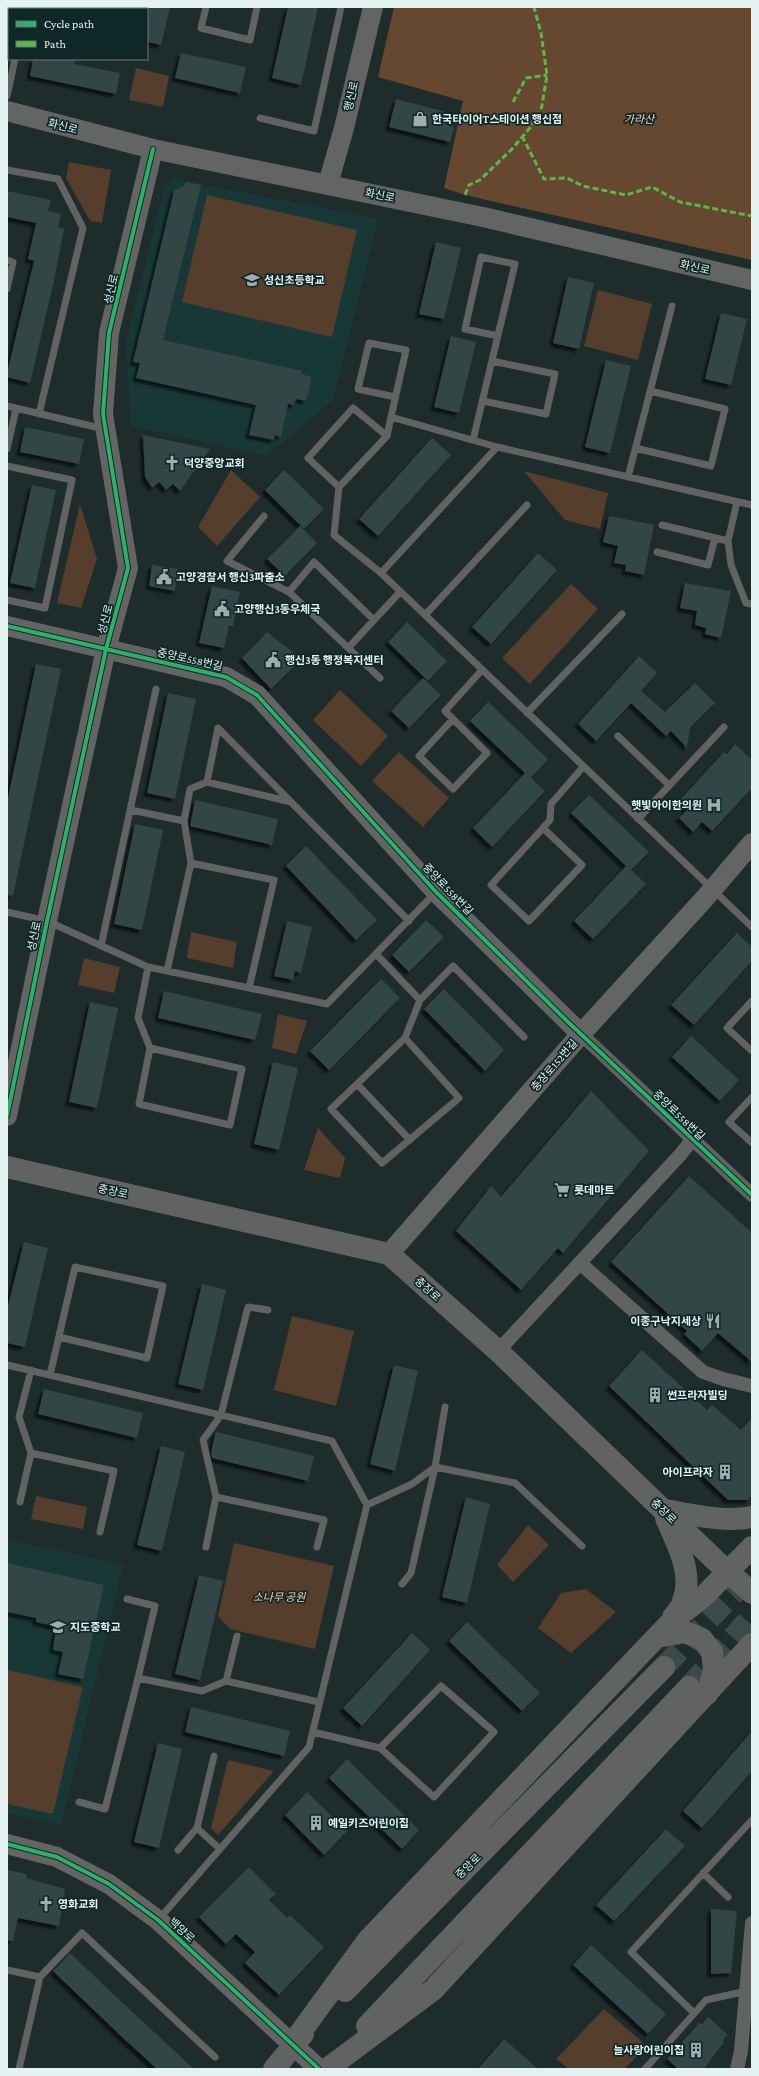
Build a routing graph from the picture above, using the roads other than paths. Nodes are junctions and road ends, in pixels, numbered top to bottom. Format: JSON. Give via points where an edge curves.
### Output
{"nodes":[{"id":1,"x":206,"y":7,"type":"edge"},
{"id":2,"x":257,"y":7,"type":"edge"},
{"id":3,"x":341,"y":7,"type":"edge"},
{"id":4,"x":372,"y":7,"type":"edge"},
{"id":5,"x":15,"y":60,"type":"edge"},
{"id":6,"x":7,"y":96,"type":"edge"},
{"id":7,"x":7,"y":111,"type":"edge"},
{"id":8,"x":260,"y":118,"type":"dead end"},
{"id":9,"x":153,"y":149,"type":"junction"},
{"id":10,"x":7,"y":170,"type":"edge"},
{"id":11,"x":328,"y":184,"type":"junction"},
{"id":12,"x":7,"y":260,"type":"edge"},
{"id":13,"x":752,"y":280,"type":"edge"},
{"id":14,"x":7,"y":289,"type":"edge"},
{"id":15,"x":672,"y":306,"type":"dead end"},
{"id":16,"x":498,"y":336,"type":"junction"},
{"id":17,"x":492,"y":361,"type":"junction"},
{"id":18,"x":650,"y":391,"type":"junction"},
{"id":19,"x":395,"y":397,"type":"junction"},
{"id":20,"x":483,"y":401,"type":"junction"},
{"id":21,"x":7,"y":406,"type":"edge"},
{"id":22,"x":16,"y":409,"type":"junction"},
{"id":23,"x":39,"y":414,"type":"junction"},
{"id":24,"x":391,"y":417,"type":"junction"},
{"id":25,"x":106,"y":429,"type":"junction"},
{"id":26,"x":387,"y":436,"type":"junction"},
{"id":27,"x":473,"y":440,"type":"junction"},
{"id":28,"x":497,"y":447,"type":"junction"},
{"id":29,"x":636,"y":448,"type":"junction"},
{"id":30,"x":7,"y":449,"type":"edge"},
{"id":31,"x":7,"y":466,"type":"edge"},
{"id":32,"x":628,"y":477,"type":"junction"},
{"id":33,"x":340,"y":487,"type":"junction"},
{"id":34,"x":737,"y":502,"type":"junction"},
{"id":35,"x":527,"y":505,"type":"dead end"},
{"id":36,"x":752,"y":505,"type":"edge"},
{"id":37,"x":264,"y":516,"type":"dead end"},
{"id":38,"x":662,"y":525,"type":"dead end"},
{"id":39,"x":715,"y":538,"type":"junction"},
{"id":40,"x":728,"y":541,"type":"junction"},
{"id":41,"x":657,"y":552,"type":"dead end"},
{"id":42,"x":381,"y":573,"type":"junction"},
{"id":43,"x":290,"y":592,"type":"junction"},
{"id":44,"x":400,"y":592,"type":"junction"},
{"id":45,"x":7,"y":600,"type":"edge"},
{"id":46,"x":752,"y":604,"type":"edge"},
{"id":47,"x":622,"y":614,"type":"dead end"},
{"id":48,"x":425,"y":615,"type":"junction"},
{"id":49,"x":374,"y":620,"type":"junction"},
{"id":50,"x":7,"y":626,"type":"edge"},
{"id":51,"x":349,"y":647,"type":"junction"},
{"id":52,"x":106,"y":649,"type":"junction"},
{"id":53,"x":482,"y":670,"type":"junction"},
{"id":54,"x":380,"y":678,"type":"dead end"},
{"id":55,"x":156,"y":689,"type":"dead end"},
{"id":56,"x":528,"y":713,"type":"junction"},
{"id":57,"x":453,"y":720,"type":"junction"},
{"id":58,"x":724,"y":727,"type":"dead end"},
{"id":59,"x":618,"y":736,"type":"dead end"},
{"id":60,"x":583,"y":767,"type":"junction"},
{"id":61,"x":207,"y":782,"type":"junction"},
{"id":62,"x":669,"y":785,"type":"junction"},
{"id":63,"x":291,"y":802,"type":"junction"},
{"id":64,"x":131,"y":810,"type":"junction"},
{"id":65,"x":638,"y":819,"type":"junction"},
{"id":66,"x":184,"y":821,"type":"junction"},
{"id":67,"x":543,"y":828,"type":"junction"},
{"id":68,"x":752,"y":843,"type":"edge"},
{"id":69,"x":191,"y":863,"type":"junction"},
{"id":70,"x":712,"y":889,"type":"junction"},
{"id":71,"x":436,"y":892,"type":"junction"},
{"id":72,"x":7,"y":912,"type":"edge"},
{"id":73,"x":47,"y":921,"type":"junction"},
{"id":74,"x":409,"y":921,"type":"junction"},
{"id":75,"x":752,"y":927,"type":"edge"},
{"id":76,"x":101,"y":946,"type":"junction"},
{"id":77,"x":376,"y":954,"type":"junction"},
{"id":78,"x":148,"y":967,"type":"junction"},
{"id":79,"x":167,"y":971,"type":"junction"},
{"id":80,"x":249,"y":988,"type":"junction"},
{"id":81,"x":420,"y":1000,"type":"junction"},
{"id":82,"x":752,"y":1001,"type":"edge"},
{"id":83,"x":581,"y":1034,"type":"junction"},
{"id":84,"x":524,"y":1037,"type":"dead end"},
{"id":85,"x":405,"y":1038,"type":"junction"},
{"id":86,"x":150,"y":1048,"type":"junction"},
{"id":87,"x":752,"y":1051,"type":"edge"},
{"id":88,"x":357,"y":1084,"type":"junction"},
{"id":89,"x":752,"y":1097,"type":"edge"},
{"id":90,"x":7,"y":1116,"type":"edge"},
{"id":91,"x":410,"y":1140,"type":"junction"},
{"id":92,"x":692,"y":1140,"type":"junction"},
{"id":93,"x":752,"y":1143,"type":"edge"},
{"id":94,"x":7,"y":1167,"type":"edge"},
{"id":95,"x":752,"y":1195,"type":"edge"},
{"id":96,"x":390,"y":1254,"type":"junction"},
{"id":97,"x":581,"y":1264,"type":"junction"},
{"id":98,"x":268,"y":1310,"type":"dead end"},
{"id":99,"x":59,"y":1337,"type":"junction"},
{"id":100,"x":498,"y":1351,"type":"junction"},
{"id":101,"x":7,"y":1365,"type":"edge"},
{"id":102,"x":31,"y":1370,"type":"junction"},
{"id":103,"x":50,"y":1375,"type":"junction"},
{"id":104,"x":752,"y":1386,"type":"edge"},
{"id":105,"x":445,"y":1407,"type":"dead end"},
{"id":106,"x":221,"y":1415,"type":"junction"},
{"id":107,"x":31,"y":1453,"type":"junction"},
{"id":108,"x":435,"y":1467,"type":"junction"},
{"id":109,"x":216,"y":1497,"type":"junction"},
{"id":110,"x":20,"y":1502,"type":"dead end"},
{"id":111,"x":367,"y":1505,"type":"junction"},
{"id":112,"x":662,"y":1510,"type":"junction"},
{"id":113,"x":752,"y":1517,"type":"edge"},
{"id":114,"x":100,"y":1532,"type":"dead end"},
{"id":115,"x":582,"y":1546,"type":"dead end"},
{"id":116,"x":206,"y":1547,"type":"dead end"},
{"id":117,"x":317,"y":1547,"type":"dead end"},
{"id":118,"x":752,"y":1547,"type":"edge"},
{"id":119,"x":728,"y":1572,"type":"junction"},
{"id":120,"x":402,"y":1584,"type":"dead end"},
{"id":121,"x":752,"y":1593,"type":"edge"},
{"id":122,"x":127,"y":1600,"type":"dead end"},
{"id":123,"x":663,"y":1630,"type":"junction"},
{"id":124,"x":237,"y":1636,"type":"dead end"},
{"id":125,"x":752,"y":1644,"type":"edge"},
{"id":126,"x":752,"y":1659,"type":"edge"},
{"id":127,"x":664,"y":1667,"type":"tunnel mouth"},
{"id":128,"x":725,"y":1674,"type":"junction"},
{"id":129,"x":138,"y":1678,"type":"junction"},
{"id":130,"x":226,"y":1681,"type":"junction"},
{"id":131,"x":697,"y":1691,"type":"junction"},
{"id":132,"x":320,"y":1702,"type":"junction"},
{"id":133,"x":313,"y":1732,"type":"junction"},
{"id":134,"x":380,"y":1748,"type":"junction"},
{"id":135,"x":214,"y":1756,"type":"dead end"},
{"id":136,"x":79,"y":1802,"type":"dead end"},
{"id":137,"x":752,"y":1820,"type":"edge"},
{"id":138,"x":196,"y":1828,"type":"junction"},
{"id":139,"x":7,"y":1844,"type":"edge"},
{"id":140,"x":220,"y":1849,"type":"junction"},
{"id":141,"x":178,"y":1850,"type":"dead end"},
{"id":142,"x":703,"y":1873,"type":"junction"},
{"id":143,"x":728,"y":1897,"type":"dead end"},
{"id":144,"x":158,"y":1920,"type":"junction"},
{"id":145,"x":752,"y":1923,"type":"edge"},
{"id":146,"x":7,"y":1970,"type":"edge"},
{"id":147,"x":40,"y":1977,"type":"junction"},
{"id":148,"x":750,"y":1992,"type":"edge"},
{"id":149,"x":694,"y":2013,"type":"junction"},
{"id":150,"x":292,"y":2044,"type":"junction"},
{"id":151,"x":215,"y":2056,"type":"dead end"},
{"id":152,"x":649,"y":2067,"type":"edge"},
{"id":153,"x":19,"y":2069,"type":"edge"},
{"id":154,"x":274,"y":2069,"type":"edge"},
{"id":155,"x":319,"y":2069,"type":"edge"},
{"id":156,"x":327,"y":2069,"type":"edge"},
{"id":157,"x":737,"y":2069,"type":"edge"}],
"edges":[{"from":1,"to":2,"type":"lane","via":[[201,28],[250,40]]},
{"from":3,"to":8,"type":"lane","via":[[314,131]]},
{"from":4,"to":11,"type":"street","name":"행신로","via":[[344,128]]},
{"from":5,"to":6,"type":"lane"},
{"from":7,"to":9,"type":"street","name":"화신로"},
{"from":9,"to":11,"type":"street","name":"화신로"},
{"from":9,"to":25,"type":"street","name":"성신로","via":[[109,334],[103,414]]},
{"from":10,"to":23,"type":"lane","via":[[58,179],[84,228]]},
{"from":11,"to":13,"type":"street","name":"화신로","via":[[483,217]]},
{"from":12,"to":14,"type":"lane","via":[[13,262]]},
{"from":15,"to":18,"type":"lane"},
{"from":16,"to":16,"type":"lane","via":[[515,264],[481,257],[465,329]]},
{"from":16,"to":17,"type":"lane"},
{"from":17,"to":20,"type":"lane"},
{"from":17,"to":20,"type":"lane","via":[[555,374],[546,414]]},
{"from":18,"to":29,"type":"lane"},
{"from":18,"to":29,"type":"lane","via":[[725,409],[718,438],[711,466]]},
{"from":19,"to":19,"type":"lane","via":[[406,350],[369,343],[358,389]]},
{"from":19,"to":24,"type":"lane"},
{"from":20,"to":27,"type":"lane"},
{"from":21,"to":22,"type":"lane"},
{"from":22,"to":23,"type":"lane"},
{"from":22,"to":30,"type":"lane"},
{"from":23,"to":25,"type":"lane"},
{"from":24,"to":26,"type":"lane"},
{"from":24,"to":27,"type":"lane"},
{"from":25,"to":52,"type":"street","name":"성신로","via":[[128,568]]},
{"from":26,"to":33,"type":"lane"},
{"from":26,"to":33,"type":"lane","via":[[353,408],[308,458]]},
{"from":27,"to":28,"type":"lane"},
{"from":28,"to":32,"type":"lane"},
{"from":28,"to":42,"type":"lane"},
{"from":29,"to":32,"type":"lane"},
{"from":31,"to":45,"type":"lane","via":[[72,480],[45,608]]},
{"from":32,"to":34,"type":"lane"},
{"from":33,"to":42,"type":"lane","via":[[334,535]]},
{"from":34,"to":36,"type":"lane"},
{"from":34,"to":40,"type":"lane"},
{"from":35,"to":48,"type":"lane"},
{"from":37,"to":43,"type":"lane","via":[[227,561]]},
{"from":38,"to":39,"type":"lane"},
{"from":39,"to":40,"type":"lane"},
{"from":39,"to":41,"type":"lane","via":[[708,565]]},
{"from":40,"to":46,"type":"lane","via":[[731,566],[746,603]]},
{"from":42,"to":44,"type":"lane"},
{"from":43,"to":49,"type":"lane","via":[[314,562]]},
{"from":43,"to":51,"type":"lane"},
{"from":44,"to":48,"type":"lane"},
{"from":44,"to":49,"type":"lane"},
{"from":47,"to":56,"type":"lane"},
{"from":48,"to":53,"type":"lane"},
{"from":49,"to":51,"type":"lane"},
{"from":50,"to":52,"type":"street","name":"중앙로558번길"},
{"from":51,"to":54,"type":"lane"},
{"from":52,"to":71,"type":"street","name":"중앙로558번길","via":[[226,677],[257,695]]},
{"from":52,"to":73,"type":"street","name":"성신로"},
{"from":53,"to":56,"type":"lane"},
{"from":53,"to":57,"type":"lane","via":[[445,711]]},
{"from":55,"to":64,"type":"lane"},
{"from":56,"to":60,"type":"lane"},
{"from":57,"to":57,"type":"lane","via":[[487,753],[453,788],[418,756]]},
{"from":58,"to":62,"type":"lane"},
{"from":59,"to":62,"type":"lane"},
{"from":60,"to":65,"type":"lane"},
{"from":60,"to":67,"type":"lane","via":[[551,804],[550,820]]},
{"from":61,"to":63,"type":"lane"},
{"from":61,"to":63,"type":"lane","via":[[218,728]]},
{"from":61,"to":66,"type":"lane","via":[[190,789]]},
{"from":62,"to":65,"type":"lane"},
{"from":63,"to":74,"type":"lane"},
{"from":64,"to":66,"type":"lane"},
{"from":64,"to":76,"type":"lane"},
{"from":65,"to":70,"type":"lane"},
{"from":66,"to":69,"type":"lane"},
{"from":67,"to":67,"type":"lane","via":[[490,885],[529,921],[582,865]]},
{"from":68,"to":70,"type":"street","name":"충장로152번길"},
{"from":69,"to":79,"type":"lane"},
{"from":69,"to":80,"type":"lane","via":[[274,880]]},
{"from":70,"to":75,"type":"lane"},
{"from":70,"to":83,"type":"street","name":"충장로152번길"},
{"from":71,"to":74,"type":"lane"},
{"from":71,"to":83,"type":"street","name":"중앙로558번길"},
{"from":72,"to":73,"type":"lane"},
{"from":73,"to":76,"type":"lane"},
{"from":73,"to":90,"type":"street","name":"성신로"},
{"from":74,"to":77,"type":"lane"},
{"from":76,"to":78,"type":"lane"},
{"from":77,"to":80,"type":"lane","via":[[327,1004]]},
{"from":77,"to":81,"type":"lane"},
{"from":78,"to":79,"type":"lane"},
{"from":78,"to":86,"type":"lane","via":[[138,1018]]},
{"from":79,"to":80,"type":"lane"},
{"from":81,"to":84,"type":"lane","via":[[452,966]]},
{"from":81,"to":85,"type":"lane"},
{"from":82,"to":87,"type":"lane","via":[[727,1028]]},
{"from":83,"to":92,"type":"street","name":"중앙로558번길"},
{"from":83,"to":96,"type":"street","name":"충장로152번길"},
{"from":85,"to":88,"type":"lane"},
{"from":85,"to":91,"type":"lane","via":[[459,1098]]},
{"from":86,"to":86,"type":"lane","via":[[139,1104],[230,1125],[242,1069]]},
{"from":88,"to":91,"type":"lane"},
{"from":88,"to":91,"type":"lane","via":[[331,1109],[382,1163]]},
{"from":89,"to":93,"type":"lane","via":[[729,1122]]},
{"from":92,"to":95,"type":"street","name":"중앙로558번길"},
{"from":92,"to":97,"type":"street"},
{"from":94,"to":96,"type":"main road","name":"충장로"},
{"from":96,"to":100,"type":"main road","name":"충장로"},
{"from":97,"to":100,"type":"street"},
{"from":97,"to":104,"type":"street","via":[[703,1372]]},
{"from":98,"to":106,"type":"lane","via":[[248,1308]]},
{"from":99,"to":99,"type":"lane","via":[[75,1267],[163,1286],[146,1358]]},
{"from":99,"to":103,"type":"lane"},
{"from":100,"to":112,"type":"main road","name":"충장로"},
{"from":101,"to":102,"type":"lane"},
{"from":102,"to":103,"type":"lane"},
{"from":102,"to":107,"type":"lane","via":[[19,1418]]},
{"from":103,"to":106,"type":"lane"},
{"from":105,"to":108,"type":"lane"},
{"from":106,"to":109,"type":"lane","via":[[203,1440]]},
{"from":106,"to":111,"type":"lane","via":[[332,1441]]},
{"from":107,"to":110,"type":"lane"},
{"from":107,"to":114,"type":"lane","via":[[114,1471]]},
{"from":108,"to":111,"type":"lane","via":[[412,1484]]},
{"from":108,"to":115,"type":"lane","via":[[515,1483]]},
{"from":108,"to":120,"type":"lane","via":[[411,1573]]},
{"from":109,"to":116,"type":"lane"},
{"from":109,"to":117,"type":"lane","via":[[324,1520]]},
{"from":111,"to":132,"type":"lane"},
{"from":112,"to":113,"type":"main road","via":[[724,1518]]},
{"from":112,"to":119,"type":"main road","name":"충장로"},
{"from":112,"to":123,"type":"main road","via":[[684,1561],[686,1584],[683,1602]]},
{"from":118,"to":119,"type":"main road"},
{"from":119,"to":121,"type":"main road","name":"충장로"},
{"from":119,"to":123,"type":"main road"},
{"from":122,"to":129,"type":"lane","via":[[155,1606]]},
{"from":123,"to":131,"type":"main road","via":[[685,1632],[702,1639],[712,1652],[714,1671]]},
{"from":123,"to":150,"type":"main road","via":[[368,1940]]},
{"from":124,"to":130,"type":"lane"},
{"from":125,"to":128,"type":"main road"},
{"from":126,"to":128,"type":"main road"},
{"from":127,"to":150,"type":"main road","name":"중앙로"},
{"from":128,"to":131,"type":"main road"},
{"from":129,"to":130,"type":"lane","via":[[202,1691]]},
{"from":129,"to":136,"type":"lane","via":[[105,1809]]},
{"from":130,"to":132,"type":"lane"},
{"from":131,"to":156,"type":"main road","via":[[433,1990]]},
{"from":132,"to":133,"type":"lane"},
{"from":133,"to":134,"type":"lane"},
{"from":133,"to":140,"type":"lane","via":[[309,1747]]},
{"from":134,"to":134,"type":"lane","via":[[441,1686],[494,1732],[434,1797]]},
{"from":135,"to":138,"type":"lane"},
{"from":137,"to":142,"type":"lane"},
{"from":138,"to":140,"type":"lane"},
{"from":138,"to":141,"type":"lane"},
{"from":139,"to":144,"type":"street","name":"백양로","via":[[57,1857],[109,1884]]},
{"from":140,"to":144,"type":"lane"},
{"from":142,"to":143,"type":"lane"},
{"from":142,"to":149,"type":"lane","via":[[631,1952]]},
{"from":144,"to":150,"type":"street","name":"백양로"},
{"from":145,"to":148,"type":"street"},
{"from":146,"to":147,"type":"lane"},
{"from":147,"to":151,"type":"lane","via":[[82,1933]]},
{"from":147,"to":153,"type":"lane"},
{"from":148,"to":149,"type":"lane","via":[[706,2000]]},
{"from":148,"to":157,"type":"street"},
{"from":149,"to":152,"type":"lane"},
{"from":150,"to":154,"type":"main road","name":"중앙로"},
{"from":150,"to":155,"type":"street","name":"백양로"}]}
